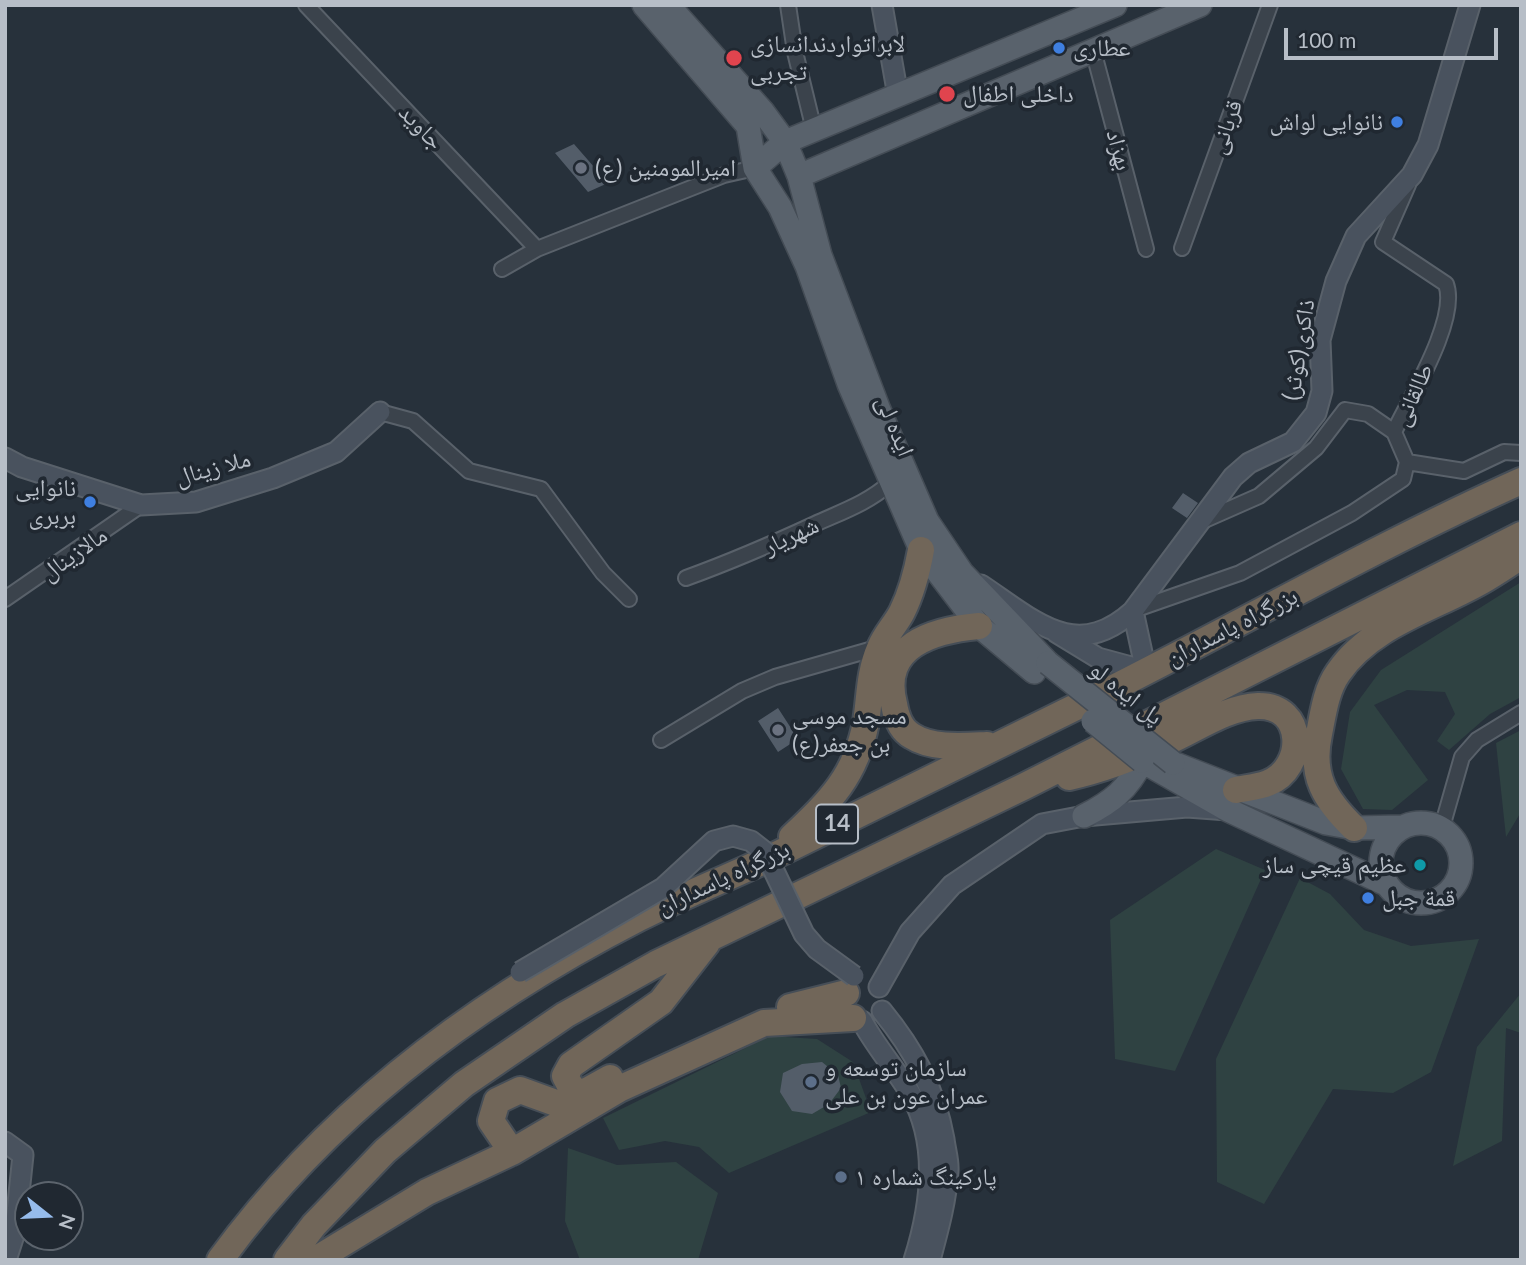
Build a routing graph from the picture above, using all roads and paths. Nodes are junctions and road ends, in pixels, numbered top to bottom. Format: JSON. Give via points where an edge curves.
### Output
{"nodes":[{"id":1,"x":306,"y":5,"type":"edge"},
{"id":2,"x":644,"y":5,"type":"edge"},
{"id":3,"x":668,"y":5,"type":"edge"},
{"id":4,"x":788,"y":5,"type":"edge"},
{"id":5,"x":882,"y":5,"type":"edge"},
{"id":6,"x":1115,"y":5,"type":"edge"},
{"id":7,"x":1200,"y":5,"type":"edge"},
{"id":8,"x":1270,"y":5,"type":"edge"},
{"id":9,"x":1470,"y":5,"type":"edge"},
{"id":10,"x":1086,"y":11,"type":"edge"},
{"id":11,"x":1093,"y":50,"type":"junction"},
{"id":12,"x":898,"y":96,"type":"junction"},
{"id":13,"x":814,"y":130,"type":"junction"},
{"id":14,"x":785,"y":142,"type":"junction"},
{"id":15,"x":755,"y":168,"type":"junction"},
{"id":16,"x":1412,"y":175,"type":"junction"},
{"id":17,"x":799,"y":176,"type":"junction"},
{"id":18,"x":1182,"y":248,"type":"dead end"},
{"id":19,"x":537,"y":249,"type":"junction"},
{"id":20,"x":1146,"y":249,"type":"dead end"},
{"id":21,"x":502,"y":269,"type":"dead end"},
{"id":22,"x":380,"y":412,"type":"joint"},
{"id":23,"x":1394,"y":432,"type":"junction"},
{"id":24,"x":1521,"y":453,"type":"edge"},
{"id":25,"x":5,"y":458,"type":"edge"},
{"id":26,"x":1407,"y":462,"type":"junction"},
{"id":27,"x":1521,"y":481,"type":"edge"},
{"id":28,"x":890,"y":483,"type":"junction"},
{"id":29,"x":141,"y":505,"type":"junction"},
{"id":30,"x":1199,"y":523,"type":"junction"},
{"id":31,"x":1521,"y":535,"type":"edge"},
{"id":32,"x":921,"y":550,"type":"junction"},
{"id":33,"x":1521,"y":556,"type":"edge"},
{"id":34,"x":962,"y":573,"type":"junction"},
{"id":35,"x":686,"y":578,"type":"dead end"},
{"id":36,"x":5,"y":599,"type":"edge"},
{"id":37,"x":629,"y":599,"type":"dead end"},
{"id":38,"x":1133,"y":611,"type":"junction"},
{"id":39,"x":979,"y":626,"type":"junction"},
{"id":40,"x":1057,"y":633,"type":"junction"},
{"id":41,"x":880,"y":648,"type":"junction"},
{"id":42,"x":1041,"y":668,"type":"junction"},
{"id":43,"x":1146,"y":671,"type":"junction"},
{"id":44,"x":1521,"y":713,"type":"edge"},
{"id":45,"x":661,"y":740,"type":"dead end"},
{"id":46,"x":996,"y":745,"type":"junction"},
{"id":47,"x":1142,"y":761,"type":"junction"},
{"id":48,"x":1023,"y":787,"type":"junction"},
{"id":49,"x":1232,"y":800,"type":"junction"},
{"id":50,"x":1084,"y":816,"type":"junction"},
{"id":51,"x":1403,"y":827,"type":"junction"},
{"id":52,"x":1442,"y":827,"type":"junction"},
{"id":53,"x":1362,"y":828,"type":"junction"},
{"id":54,"x":768,"y":859,"type":"junction"},
{"id":55,"x":1360,"y":871,"type":"junction"},
{"id":56,"x":1386,"y":884,"type":"junction"},
{"id":57,"x":710,"y":939,"type":"junction"},
{"id":58,"x":859,"y":996,"type":"junction"},
{"id":59,"x":499,"y":999,"type":"junction"},
{"id":60,"x":583,"y":1093,"type":"junction"},
{"id":61,"x":5,"y":1142,"type":"edge"},
{"id":62,"x":512,"y":1152,"type":"junction"},
{"id":63,"x":6,"y":1260,"type":"edge"},
{"id":64,"x":220,"y":1260,"type":"edge"},
{"id":65,"x":287,"y":1260,"type":"edge"},
{"id":66,"x":315,"y":1260,"type":"edge"},
{"id":67,"x":914,"y":1260,"type":"edge"},
{"id":68,"x":930,"y":1260,"type":"edge"}],
"edges":[{"from":1,"to":19,"type":"street","name":"جاوید"},
{"from":2,"to":15,"type":"main road","via":[[748,126]]},
{"from":3,"to":14,"type":"main road","name":"ایده لی"},
{"from":4,"to":13,"type":"street","via":[[794,52]]},
{"from":5,"to":12,"type":"street"},
{"from":6,"to":10,"type":"main road"},
{"from":7,"to":11,"type":"main road"},
{"from":8,"to":18,"type":"street","name":"قربانی"},
{"from":9,"to":16,"type":"street","name":"ذاکری(کوثر)","via":[[1428,145]]},
{"from":10,"to":12,"type":"main road"},
{"from":11,"to":17,"type":"main road"},
{"from":11,"to":20,"type":"street","name":"بهزاد"},
{"from":12,"to":13,"type":"main road"},
{"from":13,"to":14,"type":"main road"},
{"from":14,"to":15,"type":"main road"},
{"from":14,"to":17,"type":"main road","name":"ایده لی"},
{"from":15,"to":17,"type":"main road"},
{"from":15,"to":19,"type":"street","via":[[724,175]]},
{"from":15,"to":28,"type":"main road","name":"ایده لی","via":[[807,266]]},
{"from":16,"to":23,"type":"street","name":"طالقانی","via":[[1383,242],[1446,284],[1450,296],[1440,335]]},
{"from":16,"to":30,"type":"street","name":"ذاکری(کوثر)","via":[[1356,236],[1336,281],[1320,341],[1322,391],[1315,413],[1293,442],[1249,463],[1233,477]]},
{"from":17,"to":34,"type":"main road","name":"ایده لی","via":[[820,255],[879,410],[927,521]]},
{"from":19,"to":21,"type":"street"},
{"from":22,"to":29,"type":"street","name":"ملا زینال","via":[[336,452],[273,478],[196,502]]},
{"from":22,"to":37,"type":"street","via":[[413,421],[469,471],[541,489],[603,573]]},
{"from":23,"to":26,"type":"street","name":"طالقانی"},
{"from":23,"to":30,"type":"street","via":[[1367,414],[1345,410],[1316,447],[1259,496]]},
{"from":24,"to":26,"type":"street","via":[[1504,452],[1464,471]]},
{"from":25,"to":29,"type":"street","name":"ملا زینال"},
{"from":26,"to":38,"type":"street","name":"طالقانی","via":[[1403,479],[1394,487],[1251,567]]},
{"from":27,"to":43,"type":"highway","name":"بزرگراه پاسداران","number":"14"},
{"from":28,"to":32,"type":"main road","name":"ایده لی"},
{"from":28,"to":35,"type":"street","name":"شهریار","via":[[854,507],[756,553]]},
{"from":29,"to":36,"type":"street","name":"مالازینال"},
{"from":30,"to":38,"type":"street","name":"ذاکری(کوثر)"},
{"from":31,"to":48,"type":"highway","name":"بزرگراه پاسداران","number":"14"},
{"from":32,"to":39,"type":"main road","name":"ایده لی"},
{"from":32,"to":41,"type":"highway","via":[[915,582]]},
{"from":33,"to":53,"type":"highway","via":[[1388,628],[1359,648],[1337,674],[1324,705],[1317,741],[1319,776],[1330,805]]},
{"from":34,"to":40,"type":"street"},
{"from":34,"to":42,"type":"main road","name":"ایده لی"},
{"from":38,"to":40,"type":"street","name":"ذاکری(کوثر)","via":[[1104,633]]},
{"from":38,"to":43,"type":"street"},
{"from":39,"to":42,"type":"main road","name":"ایده لی"},
{"from":39,"to":46,"type":"highway","via":[[929,634],[911,646],[898,661],[892,701],[899,721],[918,740],[952,746]]},
{"from":40,"to":43,"type":"street","via":[[1098,658]]},
{"from":41,"to":45,"type":"street","via":[[753,686]]},
{"from":41,"to":54,"type":"highway","via":[[870,677],[866,722],[855,762],[834,798]]},
{"from":42,"to":47,"type":"main road","name":"پل ایده لو","bridge":true},
{"from":42,"to":49,"type":"main road","name":"پل ایده لو","bridge":true},
{"from":43,"to":46,"type":"highway","name":"بزرگراه پاسداران","number":"14"},
{"from":44,"to":52,"type":"street","via":[[1477,740],[1462,757]]},
{"from":46,"to":54,"type":"highway","name":"بزرگراه پاسداران","number":"14"},
{"from":47,"to":49,"type":"main road","name":"پل ایده لو"},
{"from":47,"to":50,"type":"main road","via":[[1123,791]]},
{"from":48,"to":49,"type":"highway","via":[[1086,773],[1239,709],[1261,706],[1281,712],[1294,726],[1298,745],[1287,766],[1270,783]]},
{"from":48,"to":57,"type":"highway","name":"بزرگراه پاسداران","number":"14"},
{"from":49,"to":50,"type":"street"},
{"from":49,"to":53,"type":"main road"},
{"from":49,"to":55,"type":"main road"},
{"from":50,"to":58,"type":"street","via":[[1042,824],[952,885]]},
{"from":51,"to":52,"type":"main road","via":[[1430,822]]},
{"from":51,"to":53,"type":"main road"},
{"from":51,"to":56,"type":"main road","via":[[1384,846]]},
{"from":52,"to":56,"type":"main road","via":[[1453,837],[1460,862],[1457,880],[1448,892],[1431,904],[1415,905]]},
{"from":53,"to":55,"type":"main road","via":[[1376,839],[1376,852]]},
{"from":54,"to":59,"type":"highway","name":"بزرگراه پاسداران","number":"14","via":[[640,917]]},
{"from":55,"to":56,"type":"main road"},
{"from":57,"to":60,"type":"highway","via":[[661,1002],[571,1065],[565,1076],[572,1089]]},
{"from":57,"to":65,"type":"highway","name":"بزرگراه پاسداران","number":"14","via":[[565,1014],[464,1084],[385,1151]]},
{"from":58,"to":59,"type":"street","bridge":true,"via":[[804,934],[765,852],[751,841],[733,836],[714,841],[663,888],[520,972]]},
{"from":58,"to":60,"type":"highway","via":[[752,1010]]},
{"from":58,"to":62,"type":"highway","via":[[764,1023],[619,1089]]},
{"from":58,"to":67,"type":"street","via":[[912,1097],[924,1130],[931,1176],[926,1222]]},
{"from":58,"to":68,"type":"street","via":[[874,1019],[882,1011],[906,1041],[929,1084],[940,1119],[948,1167],[943,1214]]},
{"from":59,"to":64,"type":"highway","name":"بزرگراه پاسداران","number":"14","via":[[366,1098],[254,1213]]},
{"from":60,"to":62,"type":"highway","via":[[564,1106],[520,1090],[497,1101],[491,1121]]},
{"from":61,"to":63,"type":"street","via":[[23,1155],[15,1232]]},
{"from":62,"to":66,"type":"highway","via":[[427,1192]]}]}
